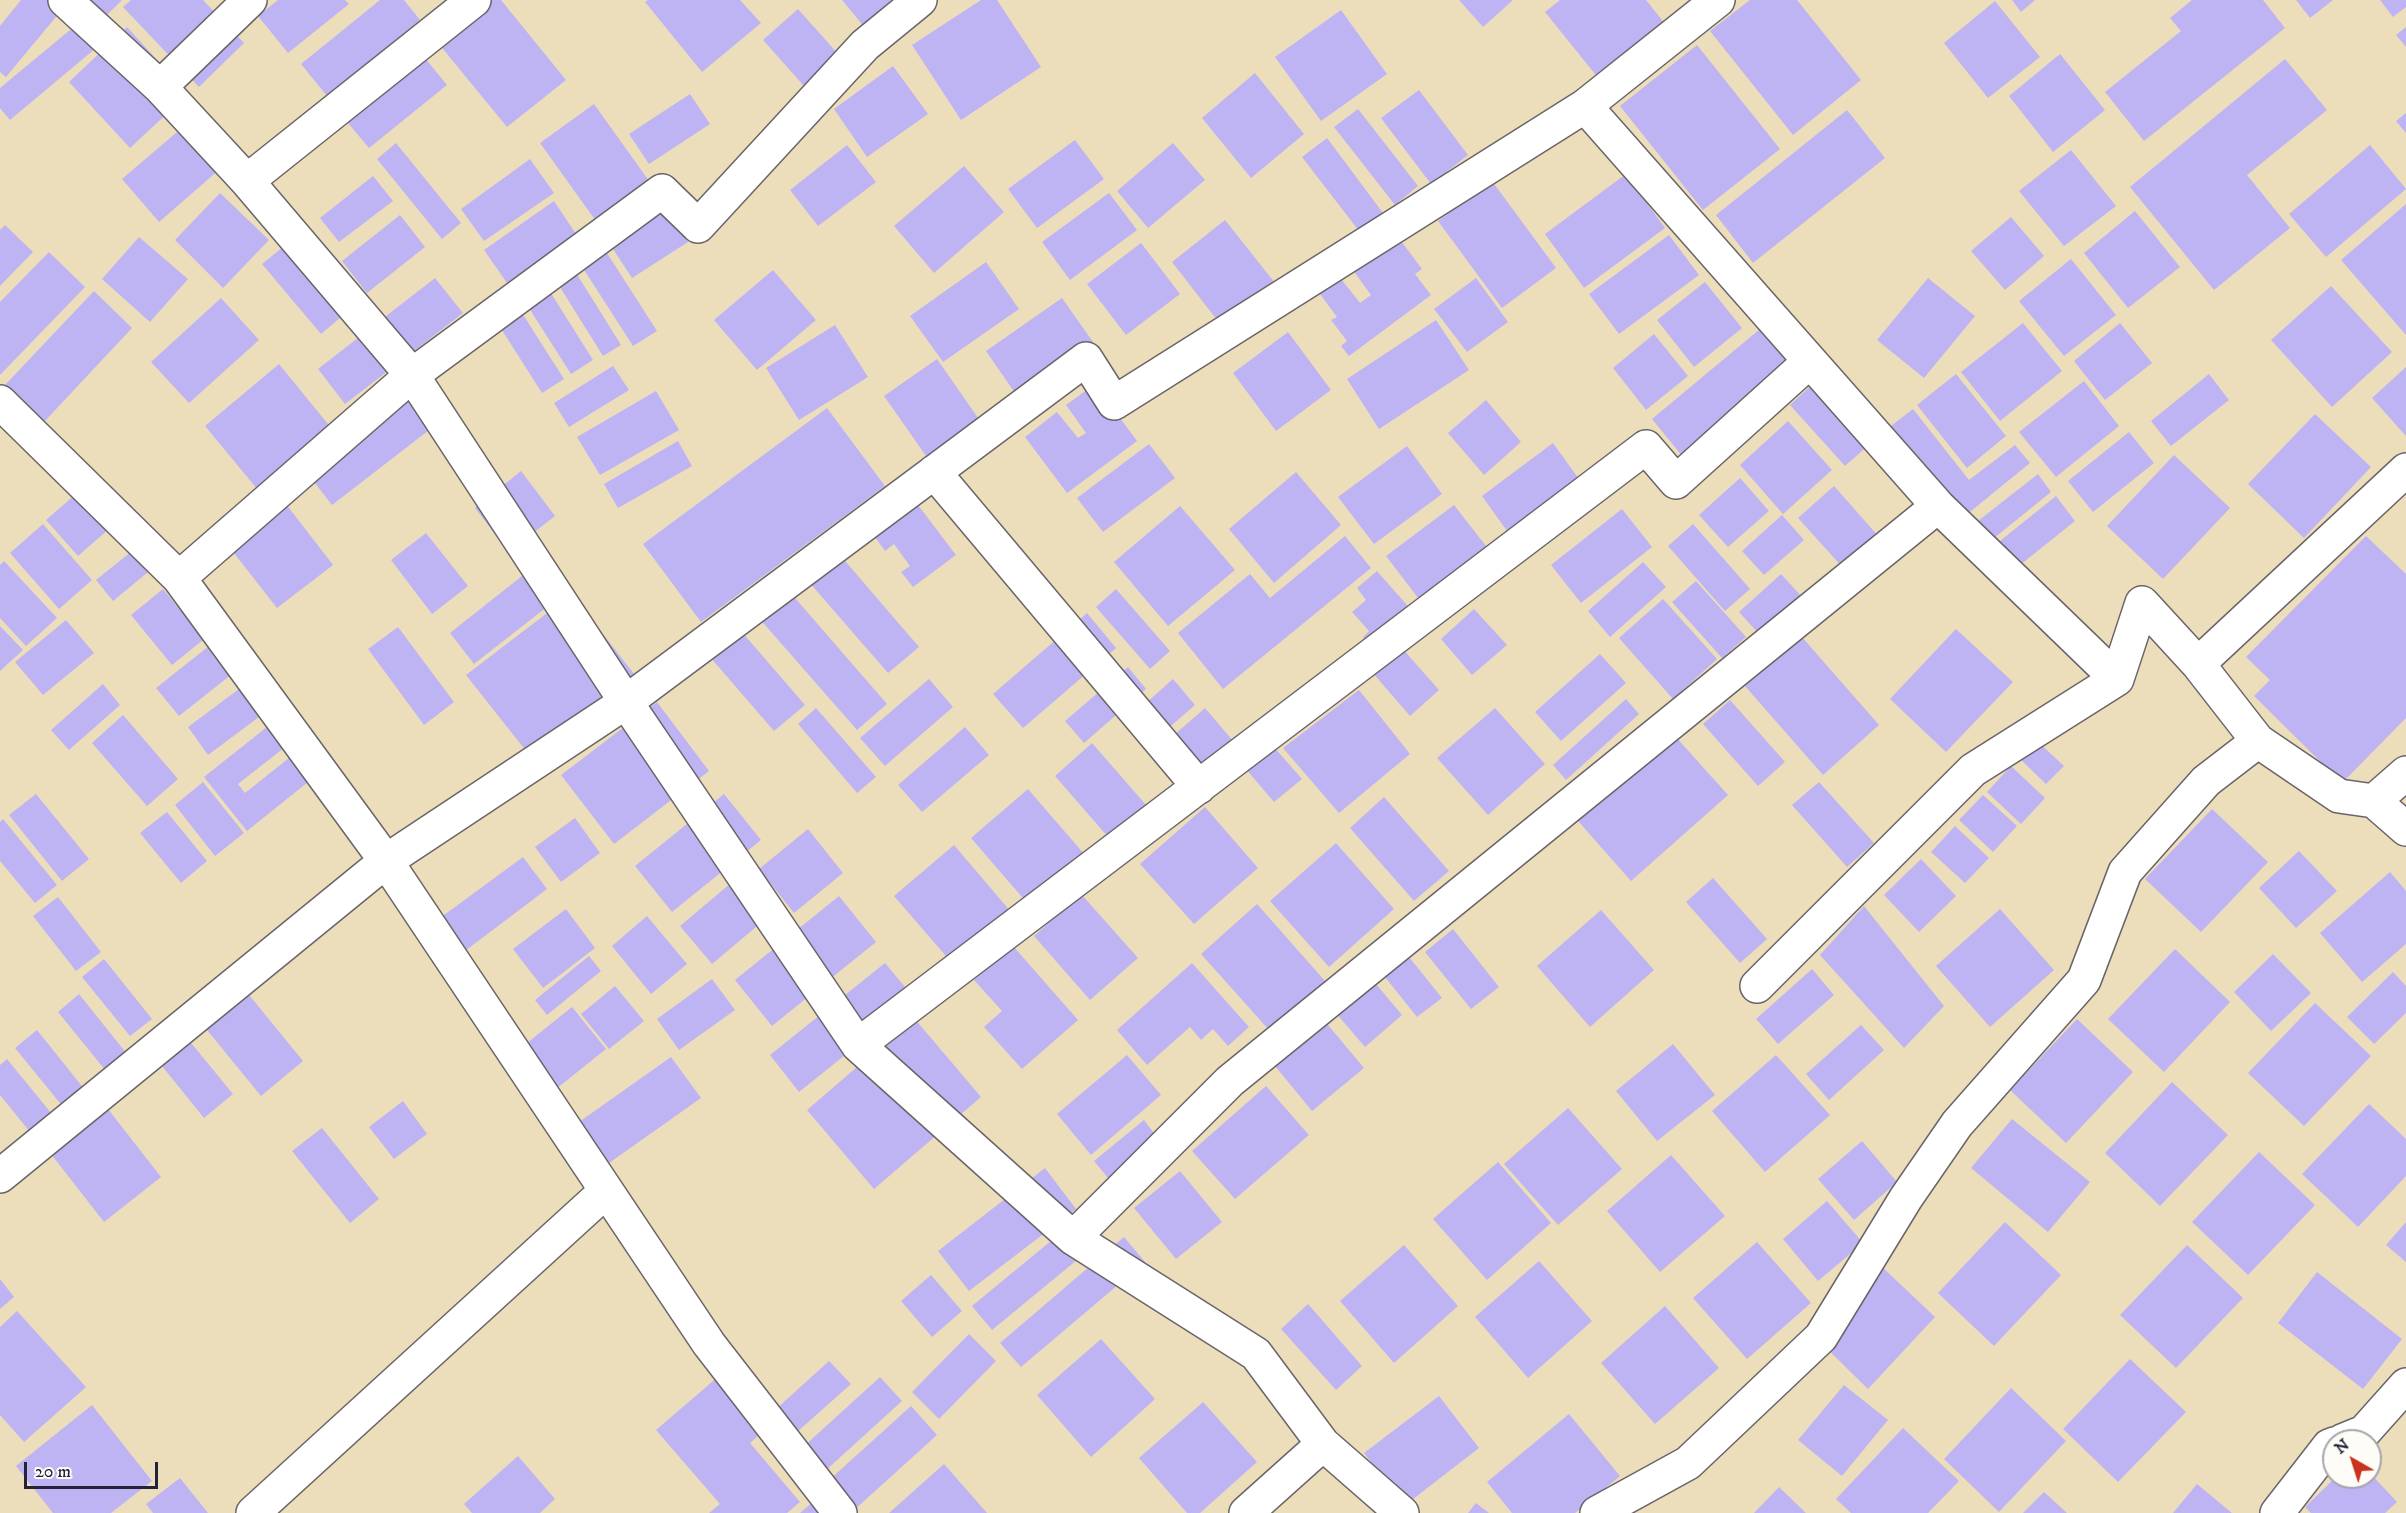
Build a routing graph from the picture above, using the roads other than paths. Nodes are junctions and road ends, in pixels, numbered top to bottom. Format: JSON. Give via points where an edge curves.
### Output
{"nodes":[{"id":1,"x":66,"y":0,"type":"edge"},
{"id":2,"x":250,"y":0,"type":"edge"},
{"id":3,"x":474,"y":0,"type":"edge"},
{"id":4,"x":920,"y":0,"type":"edge"},
{"id":5,"x":1718,"y":0,"type":"edge"},
{"id":6,"x":160,"y":87,"type":"junction"},
{"id":7,"x":1585,"y":106,"type":"junction"},
{"id":8,"x":247,"y":181,"type":"junction"},
{"id":9,"x":1810,"y":361,"type":"junction"},
{"id":10,"x":412,"y":375,"type":"junction"},
{"id":11,"x":0,"y":402,"type":"edge"},
{"id":12,"x":2406,"y":470,"type":"edge"},
{"id":13,"x":934,"y":472,"type":"junction"},
{"id":14,"x":1938,"y":506,"type":"junction"},
{"id":15,"x":178,"y":578,"type":"junction"},
{"id":16,"x":2198,"y":664,"type":"junction"},
{"id":17,"x":2117,"y":679,"type":"junction"},
{"id":18,"x":627,"y":702,"type":"junction"},
{"id":19,"x":2258,"y":741,"type":"junction"},
{"id":20,"x":2406,"y":773,"type":"edge"},
{"id":21,"x":1199,"y":787,"type":"junction"},
{"id":22,"x":2374,"y":801,"type":"junction"},
{"id":23,"x":2406,"y":829,"type":"edge"},
{"id":24,"x":386,"y":861,"type":"junction"},
{"id":25,"x":1758,"y":986,"type":"dead end"},
{"id":26,"x":858,"y":1045,"type":"junction"},
{"id":27,"x":0,"y":1176,"type":"edge"},
{"id":28,"x":606,"y":1191,"type":"junction"},
{"id":29,"x":1073,"y":1238,"type":"junction"},
{"id":30,"x":2406,"y":1385,"type":"edge"},
{"id":31,"x":2367,"y":1429,"type":"edge"},
{"id":32,"x":1323,"y":1444,"type":"junction"},
{"id":33,"x":2322,"y":1455,"type":"edge"},
{"id":34,"x":253,"y":1513,"type":"edge"},
{"id":35,"x":840,"y":1513,"type":"edge"},
{"id":36,"x":1246,"y":1513,"type":"edge"},
{"id":37,"x":1402,"y":1513,"type":"edge"},
{"id":38,"x":1597,"y":1513,"type":"edge"},
{"id":39,"x":2277,"y":1513,"type":"edge"}],
"edges":[{"from":1,"to":6,"type":"street"},
{"from":2,"to":6,"type":"street"},
{"from":3,"to":8,"type":"street"},
{"from":4,"to":10,"type":"street","via":[[865,45],[698,226],[662,191]]},
{"from":5,"to":7,"type":"street"},
{"from":6,"to":8,"type":"street"},
{"from":7,"to":9,"type":"street"},
{"from":7,"to":13,"type":"street","via":[[1114,403],[1086,359]]},
{"from":8,"to":10,"type":"street"},
{"from":9,"to":14,"type":"street"},
{"from":9,"to":21,"type":"street","via":[[1676,482],[1646,447]]},
{"from":10,"to":15,"type":"street"},
{"from":10,"to":18,"type":"street"},
{"from":11,"to":15,"type":"street"},
{"from":12,"to":16,"type":"street"},
{"from":13,"to":18,"type":"street"},
{"from":13,"to":21,"type":"street"},
{"from":14,"to":17,"type":"street"},
{"from":14,"to":29,"type":"street","via":[[1230,1081]]},
{"from":15,"to":24,"type":"street"},
{"from":16,"to":17,"type":"street","via":[[2142,603]]},
{"from":16,"to":19,"type":"street"},
{"from":17,"to":25,"type":"street","via":[[1973,770]]},
{"from":18,"to":24,"type":"street"},
{"from":18,"to":26,"type":"street"},
{"from":19,"to":22,"type":"street","via":[[2339,796]]},
{"from":19,"to":38,"type":"street","via":[[2206,781],[2125,872],[2085,980],[1958,1124],[1906,1198],[1821,1337],[1688,1463]]},
{"from":20,"to":22,"type":"street"},
{"from":21,"to":26,"type":"street"},
{"from":22,"to":23,"type":"street"},
{"from":24,"to":27,"type":"street"},
{"from":24,"to":28,"type":"street"},
{"from":26,"to":29,"type":"street"},
{"from":28,"to":34,"type":"street"},
{"from":28,"to":35,"type":"street","via":[[708,1344]]},
{"from":29,"to":32,"type":"street","via":[[1256,1354]]},
{"from":30,"to":31,"type":"street"},
{"from":32,"to":36,"type":"street"},
{"from":32,"to":37,"type":"street"},
{"from":33,"to":39,"type":"street"}]}
